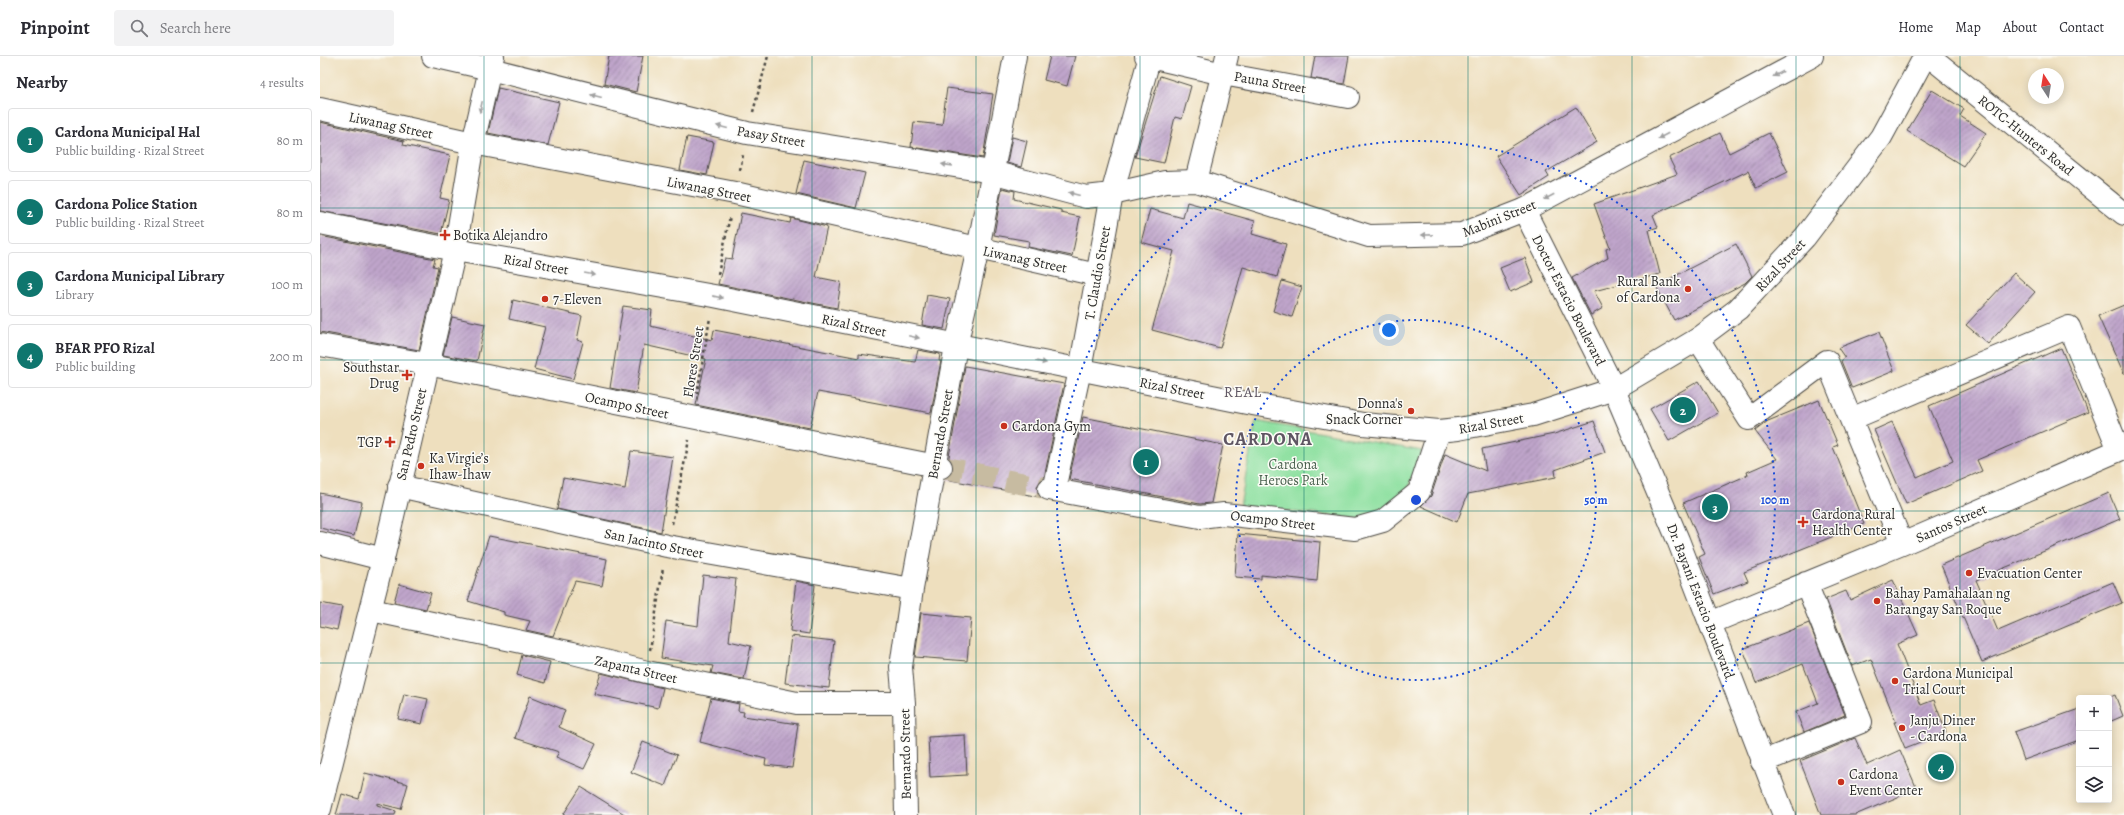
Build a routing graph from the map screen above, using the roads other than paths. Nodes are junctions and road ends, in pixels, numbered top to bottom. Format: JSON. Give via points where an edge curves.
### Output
{"nodes":[{"id":1,"x":433,"y":56,"type":"edge"},
{"id":2,"x":1015,"y":56,"type":"edge"},
{"id":3,"x":1148,"y":56,"type":"edge"},
{"id":4,"x":1812,"y":56,"type":"edge"},
{"id":5,"x":1925,"y":56,"type":"edge"},
{"id":6,"x":1929,"y":56,"type":"edge"},
{"id":7,"x":491,"y":63,"type":"edge"},
{"id":8,"x":1225,"y":65,"type":"edge"},
{"id":9,"x":1348,"y":97,"type":"dead end"},
{"id":10,"x":320,"y":110,"type":"edge"},
{"id":11,"x":473,"y":142,"type":"junction"},
{"id":12,"x":992,"y":172,"type":"junction"},
{"id":13,"x":1196,"y":182,"type":"junction"},
{"id":14,"x":1112,"y":194,"type":"junction"},
{"id":15,"x":1524,"y":210,"type":"junction"},
{"id":16,"x":2124,"y":214,"type":"edge"},
{"id":17,"x":320,"y":223,"type":"edge"},
{"id":18,"x":978,"y":249,"type":"junction"},
{"id":19,"x":455,"y":250,"type":"junction"},
{"id":20,"x":1097,"y":275,"type":"junction"},
{"id":21,"x":1698,"y":340,"type":"junction"},
{"id":22,"x":320,"y":345,"type":"edge"},
{"id":23,"x":956,"y":346,"type":"junction"},
{"id":24,"x":427,"y":364,"type":"junction"},
{"id":25,"x":1080,"y":370,"type":"junction"},
{"id":26,"x":1614,"y":389,"type":"junction"},
{"id":27,"x":1851,"y":419,"type":"junction"},
{"id":28,"x":1439,"y":431,"type":"junction"},
{"id":29,"x":2121,"y":449,"type":"edge"},
{"id":30,"x":937,"y":467,"type":"junction"},
{"id":31,"x":399,"y":486,"type":"junction"},
{"id":32,"x":1051,"y":490,"type":"joint"},
{"id":33,"x":320,"y":544,"type":"edge"},
{"id":34,"x":1902,"y":544,"type":"junction"},
{"id":35,"x":383,"y":559,"type":"junction"},
{"id":36,"x":1806,"y":583,"type":"junction"},
{"id":37,"x":912,"y":589,"type":"junction"},
{"id":38,"x":371,"y":610,"type":"junction"},
{"id":39,"x":1710,"y":623,"type":"junction"},
{"id":40,"x":904,"y":703,"type":"junction"},
{"id":41,"x":1762,"y":762,"type":"junction"},
{"id":42,"x":320,"y":809,"type":"edge"},
{"id":43,"x":906,"y":815,"type":"edge"},
{"id":44,"x":1784,"y":815,"type":"edge"}],
"edges":[{"from":1,"to":7,"type":"street","name":"Pasay Street"},
{"from":2,"to":12,"type":"street","name":"Bernardo Street"},
{"from":3,"to":8,"type":"street","name":"Pauna Street"},
{"from":3,"to":14,"type":"street","name":"T. Claudio Street"},
{"from":4,"to":15,"type":"street","name":"Mabini Street","one_way":true},
{"from":5,"to":21,"type":"street","name":"Rizal Street","via":[[1881,137],[1806,237],[1738,309]]},
{"from":6,"to":16,"type":"street","name":"ROTC-Hunters Road"},
{"from":7,"to":11,"type":"street","name":"San Pedro Street","one_way":true},
{"from":12,"to":7,"type":"street","name":"Pasay Street","one_way":true,"via":[[747,133]]},
{"from":8,"to":9,"type":"street","name":"Pauna Street"},
{"from":8,"to":13,"type":"street"},
{"from":10,"to":11,"type":"street","name":"Liwanag Street"},
{"from":11,"to":18,"type":"street","name":"Liwanag Street","via":[[735,193]]},
{"from":11,"to":19,"type":"street","name":"San Pedro Street"},
{"from":14,"to":12,"type":"street","name":"Pasay Street","one_way":true,"via":[[1086,198]]},
{"from":12,"to":18,"type":"street","name":"Bernardo Street"},
{"from":13,"to":14,"type":"street","name":"Mabini Street","via":[[1165,182]]},
{"from":15,"to":13,"type":"street","name":"Mabini Street","one_way":true,"via":[[1462,234],[1369,236]]},
{"from":14,"to":20,"type":"street","name":"T. Claudio Street"},
{"from":15,"to":26,"type":"street","name":"Doctor Estacio Boulevard"},
{"from":17,"to":19,"type":"street","name":"Rizal Street"},
{"from":18,"to":20,"type":"street","name":"Liwanag Street"},
{"from":18,"to":23,"type":"street","name":"Bernardo Street"},
{"from":19,"to":23,"type":"street","name":"Rizal Street","one_way":true,"via":[[714,296]]},
{"from":19,"to":24,"type":"street","name":"San Pedro Street"},
{"from":20,"to":25,"type":"street","name":"T. Claudio Street"},
{"from":21,"to":26,"type":"street","name":"Rizal Street"},
{"from":21,"to":27,"type":"street","via":[[1749,419],[1827,361]]},
{"from":22,"to":24,"type":"street","name":"Ocampo Street"},
{"from":23,"to":25,"type":"street","name":"Rizal Street","one_way":true},
{"from":23,"to":30,"type":"street","name":"Bernardo Street"},
{"from":24,"to":30,"type":"street","name":"Ocampo Street"},
{"from":24,"to":31,"type":"street","name":"San Pedro Street"},
{"from":25,"to":28,"type":"street","name":"Rizal Street","via":[[1364,424]]},
{"from":25,"to":32,"type":"street","name":"T. Claudio Street"},
{"from":26,"to":28,"type":"street","name":"Rizal Street","via":[[1533,415]]},
{"from":26,"to":39,"type":"street","name":"Dr. Bayani Estacio Boulevard"},
{"from":27,"to":29,"type":"street","via":[[2069,327]]},
{"from":27,"to":34,"type":"street"},
{"from":28,"to":32,"type":"street","name":"Ocampo Street","via":[[1419,492],[1383,521],[1355,529],[1224,514],[1200,517]]},
{"from":29,"to":34,"type":"street","name":"Santos Street"},
{"from":30,"to":37,"type":"street","name":"Bernardo Street"},
{"from":31,"to":35,"type":"street","name":"San Pedro Street"},
{"from":31,"to":37,"type":"street","name":"San Jacinto Street","via":[[667,546]]},
{"from":33,"to":35,"type":"street"},
{"from":34,"to":36,"type":"street","name":"Santos Street"},
{"from":35,"to":38,"type":"street","name":"San Pedro Street"},
{"from":36,"to":39,"type":"street","name":"Santos Street"},
{"from":36,"to":41,"type":"street","via":[[1861,722]]},
{"from":37,"to":40,"type":"street","name":"Bernardo Street","via":[[901,667]]},
{"from":38,"to":40,"type":"street","name":"Zapanta Street","via":[[797,703]]},
{"from":38,"to":42,"type":"street","name":"San Pedro Street"},
{"from":39,"to":41,"type":"street","name":"Dr. Bayani Estacio Boulevard"},
{"from":40,"to":43,"type":"street","name":"Bernardo Street"},
{"from":41,"to":44,"type":"street","name":"Dr. Bayani Estacio Boulevard"}]}
